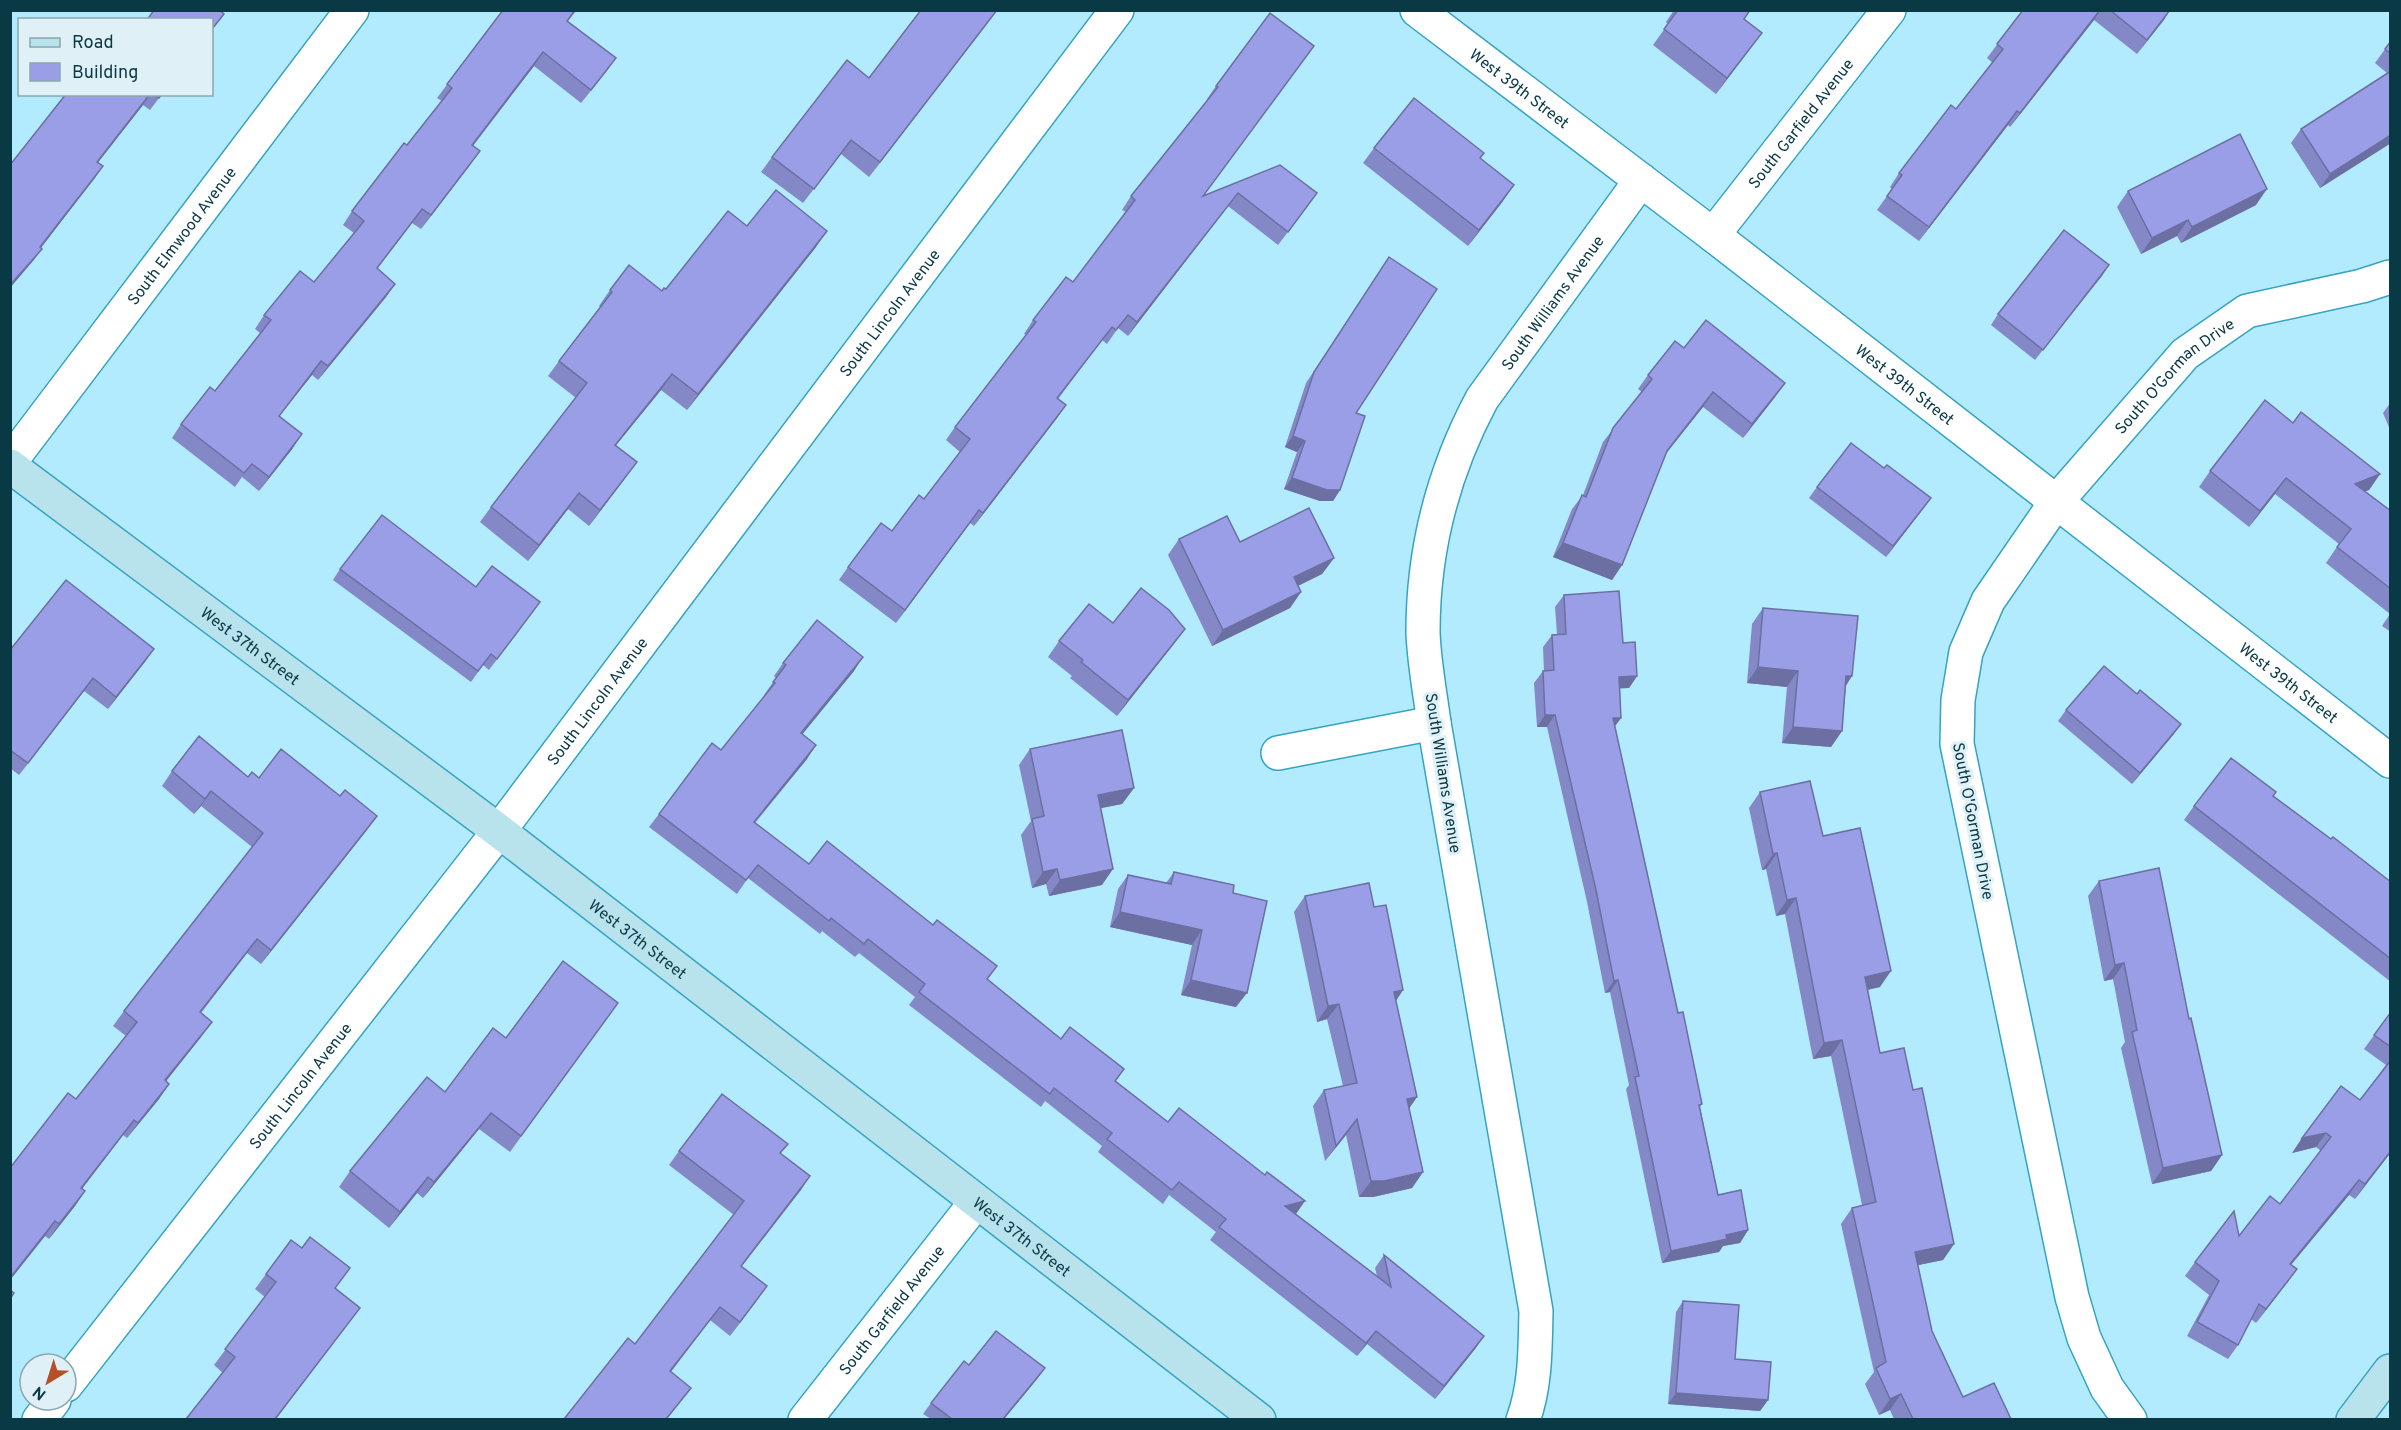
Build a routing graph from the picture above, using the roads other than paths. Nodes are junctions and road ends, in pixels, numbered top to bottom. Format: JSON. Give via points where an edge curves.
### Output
{"nodes":[{"id":1,"x":352,"y":10,"type":"edge"},
{"id":2,"x":1117,"y":10,"type":"edge"},
{"id":3,"x":1417,"y":10,"type":"edge"},
{"id":4,"x":1889,"y":10,"type":"edge"},
{"id":5,"x":1641,"y":180,"type":"junction"},
{"id":6,"x":1713,"y":235,"type":"junction"},
{"id":7,"x":2391,"y":277,"type":"edge"},
{"id":8,"x":10,"y":464,"type":"edge"},
{"id":9,"x":2056,"y":502,"type":"junction"},
{"id":10,"x":1434,"y":723,"type":"junction"},
{"id":11,"x":1278,"y":753,"type":"dead end"},
{"id":12,"x":2391,"y":761,"type":"edge"},
{"id":13,"x":499,"y":831,"type":"junction"},
{"id":14,"x":976,"y":1202,"type":"junction"},
{"id":15,"x":78,"y":1370,"type":"edge"},
{"id":16,"x":2391,"y":1371,"type":"edge"},
{"id":17,"x":805,"y":1419,"type":"edge"},
{"id":18,"x":1259,"y":1419,"type":"edge"},
{"id":19,"x":1523,"y":1419,"type":"edge"},
{"id":20,"x":2130,"y":1419,"type":"edge"},
{"id":21,"x":2353,"y":1419,"type":"edge"}],
"edges":[{"from":1,"to":8,"type":"street","name":"South Elmwood Avenue"},
{"from":2,"to":13,"type":"street","name":"South Lincoln Avenue"},
{"from":3,"to":5,"type":"street","name":"West 39th Street"},
{"from":4,"to":6,"type":"street","name":"South Garfield Avenue"},
{"from":5,"to":6,"type":"street","name":"West 39th Street"},
{"from":5,"to":10,"type":"street","name":"South Williams Avenue","via":[[1482,399],[1461,438],[1428,553],[1423,633]]},
{"from":6,"to":9,"type":"street","name":"West 39th Street"},
{"from":7,"to":9,"type":"street","name":"South O'Gorman Drive","via":[[2247,311],[2185,354]]},
{"from":8,"to":13,"type":"street","name":"West 37th Street"},
{"from":9,"to":12,"type":"street","name":"West 39th Street"},
{"from":9,"to":20,"type":"street","name":"South O'Gorman Drive","via":[[1988,601],[1966,652],[1958,700],[1957,744],[2072,1297],[2084,1338],[2107,1388]]},
{"from":10,"to":11,"type":"street"},
{"from":10,"to":19,"type":"street","name":"South Williams Avenue","via":[[1536,1311],[1535,1365]]},
{"from":13,"to":14,"type":"street","name":"West 37th Street"},
{"from":13,"to":15,"type":"street","name":"South Lincoln Avenue"},
{"from":14,"to":17,"type":"street","name":"South Garfield Avenue"},
{"from":14,"to":18,"type":"street","name":"West 37th Street"},
{"from":16,"to":21,"type":"street"}]}
